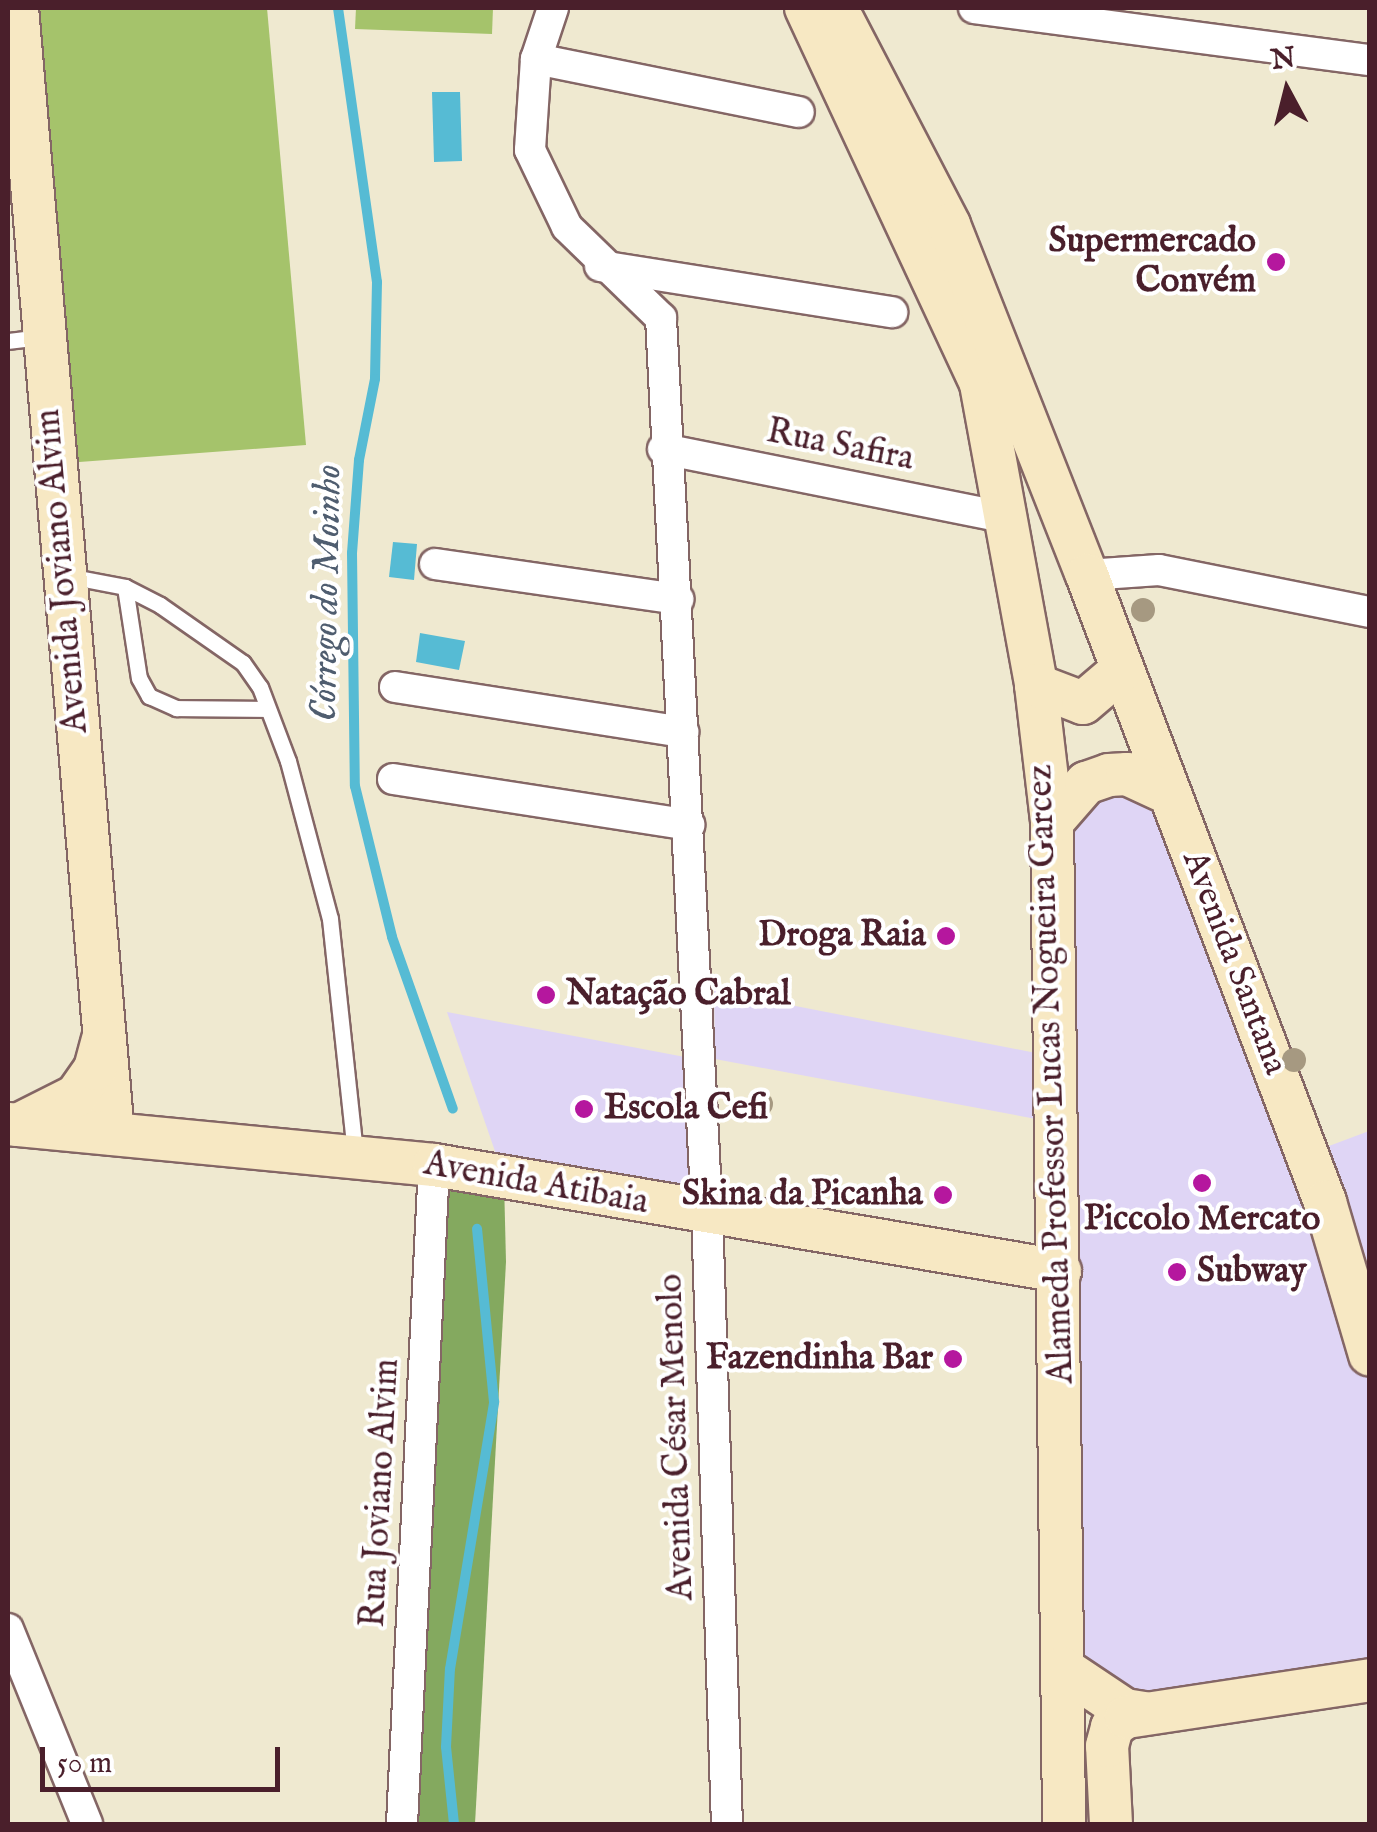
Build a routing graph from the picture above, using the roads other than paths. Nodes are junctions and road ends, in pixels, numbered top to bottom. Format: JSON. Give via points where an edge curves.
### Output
{"nodes":[{"id":1,"x":17,"y":8,"type":"edge"},
{"id":2,"x":553,"y":8,"type":"edge"},
{"id":3,"x":974,"y":8,"type":"edge"},
{"id":4,"x":836,"y":19,"type":"edge"},
{"id":5,"x":536,"y":59,"type":"junction"},
{"id":6,"x":1370,"y":60,"type":"edge"},
{"id":7,"x":799,"y":112,"type":"dead end"},
{"id":8,"x":600,"y":266,"type":"junction"},
{"id":9,"x":892,"y":312,"type":"dead end"},
{"id":10,"x":25,"y":339,"type":"edge"},
{"id":11,"x":663,"y":449,"type":"junction"},
{"id":12,"x":1002,"y":517,"type":"junction"},
{"id":13,"x":435,"y":564,"type":"dead end"},
{"id":14,"x":1088,"y":575,"type":"junction"},
{"id":15,"x":64,"y":576,"type":"junction"},
{"id":16,"x":124,"y":587,"type":"junction"},
{"id":17,"x":679,"y":599,"type":"junction"},
{"id":18,"x":1370,"y":612,"type":"edge"},
{"id":19,"x":1123,"y":669,"type":"junction"},
{"id":20,"x":1036,"y":685,"type":"junction"},
{"id":21,"x":396,"y":686,"type":"dead end"},
{"id":22,"x":266,"y":709,"type":"junction"},
{"id":23,"x":684,"y":732,"type":"junction"},
{"id":24,"x":393,"y":779,"type":"dead end"},
{"id":25,"x":1170,"y":794,"type":"junction"},
{"id":26,"x":1052,"y":822,"type":"junction"},
{"id":27,"x":689,"y":825,"type":"junction"},
{"id":28,"x":104,"y":1034,"type":"junction"},
{"id":29,"x":13,"y":1125,"type":"edge"},
{"id":30,"x":113,"y":1134,"type":"junction"},
{"id":31,"x":355,"y":1157,"type":"junction"},
{"id":32,"x":434,"y":1165,"type":"junction"},
{"id":33,"x":707,"y":1213,"type":"junction"},
{"id":34,"x":1060,"y":1272,"type":"junction"},
{"id":35,"x":1370,"y":1355,"type":"edge"},
{"id":36,"x":9,"y":1635,"type":"edge"},
{"id":37,"x":1062,"y":1668,"type":"junction"},
{"id":38,"x":1370,"y":1680,"type":"edge"},
{"id":39,"x":1144,"y":1713,"type":"junction"},
{"id":40,"x":88,"y":1824,"type":"edge"},
{"id":41,"x":402,"y":1824,"type":"edge"},
{"id":42,"x":727,"y":1824,"type":"edge"},
{"id":43,"x":1064,"y":1824,"type":"edge"},
{"id":44,"x":1110,"y":1824,"type":"edge"}],
"edges":[{"from":1,"to":10,"type":"main road","name":"Avenida Joviano Alvim"},
{"from":2,"to":5,"type":"street","name":"Avenida César Menolo"},
{"from":3,"to":6,"type":"street"},
{"from":4,"to":12,"type":"main road","name":"Alameda Professor Lucas Nogueira Garcez","via":[[980,384]]},
{"from":4,"to":14,"type":"main road","name":"Alameda Professor Lucas Nogueira Garcez","via":[[949,225]]},
{"from":5,"to":7,"type":"street"},
{"from":5,"to":8,"type":"street","name":"Avenida César Menolo","via":[[530,150],[566,228]]},
{"from":8,"to":9,"type":"street"},
{"from":8,"to":11,"type":"street","name":"Avenida César Menolo","via":[[661,318]]},
{"from":10,"to":15,"type":"main road","name":"Avenida Joviano Alvim"},
{"from":11,"to":12,"type":"street","name":"Rua Safira"},
{"from":11,"to":17,"type":"street","name":"Avenida César Menolo"},
{"from":12,"to":20,"type":"main road","name":"Alameda Professor Lucas Nogueira Garcez"},
{"from":13,"to":17,"type":"street"},
{"from":14,"to":18,"type":"street","via":[[1159,570]]},
{"from":14,"to":19,"type":"main road","name":"Avenida Santana"},
{"from":15,"to":16,"type":"lane"},
{"from":15,"to":28,"type":"main road","name":"Avenida Joviano Alvim"},
{"from":16,"to":22,"type":"lane","via":[[244,663]]},
{"from":16,"to":22,"type":"lane","via":[[139,678],[149,696],[176,708]]},
{"from":17,"to":23,"type":"street","name":"Avenida César Menolo"},
{"from":19,"to":20,"type":"main road","via":[[1083,703]]},
{"from":19,"to":25,"type":"main road","name":"Avenida Santana"},
{"from":20,"to":26,"type":"main road","name":"Alameda Professor Lucas Nogueira Garcez"},
{"from":21,"to":23,"type":"street"},
{"from":22,"to":31,"type":"lane","via":[[288,761],[330,919]]},
{"from":23,"to":27,"type":"street","name":"Avenida César Menolo"},
{"from":24,"to":27,"type":"street"},
{"from":25,"to":26,"type":"main road","via":[[1152,782],[1109,775],[1086,782]]},
{"from":25,"to":35,"type":"main road","name":"Avenida Santana","via":[[1325,1202]]},
{"from":26,"to":34,"type":"main road","name":"Alameda Professor Lucas Nogueira Garcez"},
{"from":27,"to":33,"type":"street","name":"Avenida César Menolo"},
{"from":28,"to":29,"type":"main road","via":[[95,1069],[76,1096],[59,1110]]},
{"from":28,"to":30,"type":"main road","name":"Avenida Joviano Alvim"},
{"from":29,"to":30,"type":"main road","name":"Avenida Atibaia"},
{"from":30,"to":31,"type":"main road","name":"Avenida Atibaia"},
{"from":31,"to":32,"type":"main road","name":"Avenida Atibaia"},
{"from":32,"to":33,"type":"main road","name":"Avenida Atibaia"},
{"from":32,"to":41,"type":"street","name":"Rua Joviano Alvim"},
{"from":33,"to":34,"type":"main road","name":"Avenida Atibaia"},
{"from":33,"to":42,"type":"street","name":"Avenida César Menolo"},
{"from":34,"to":37,"type":"main road","name":"Alameda Professor Lucas Nogueira Garcez"},
{"from":36,"to":40,"type":"street"},
{"from":37,"to":39,"type":"main road","via":[[1125,1710]]},
{"from":37,"to":43,"type":"main road","name":"Alameda Professor Lucas Nogueira Garcez"},
{"from":38,"to":39,"type":"main road"},
{"from":39,"to":44,"type":"main road","via":[[1112,1727]]}]}
